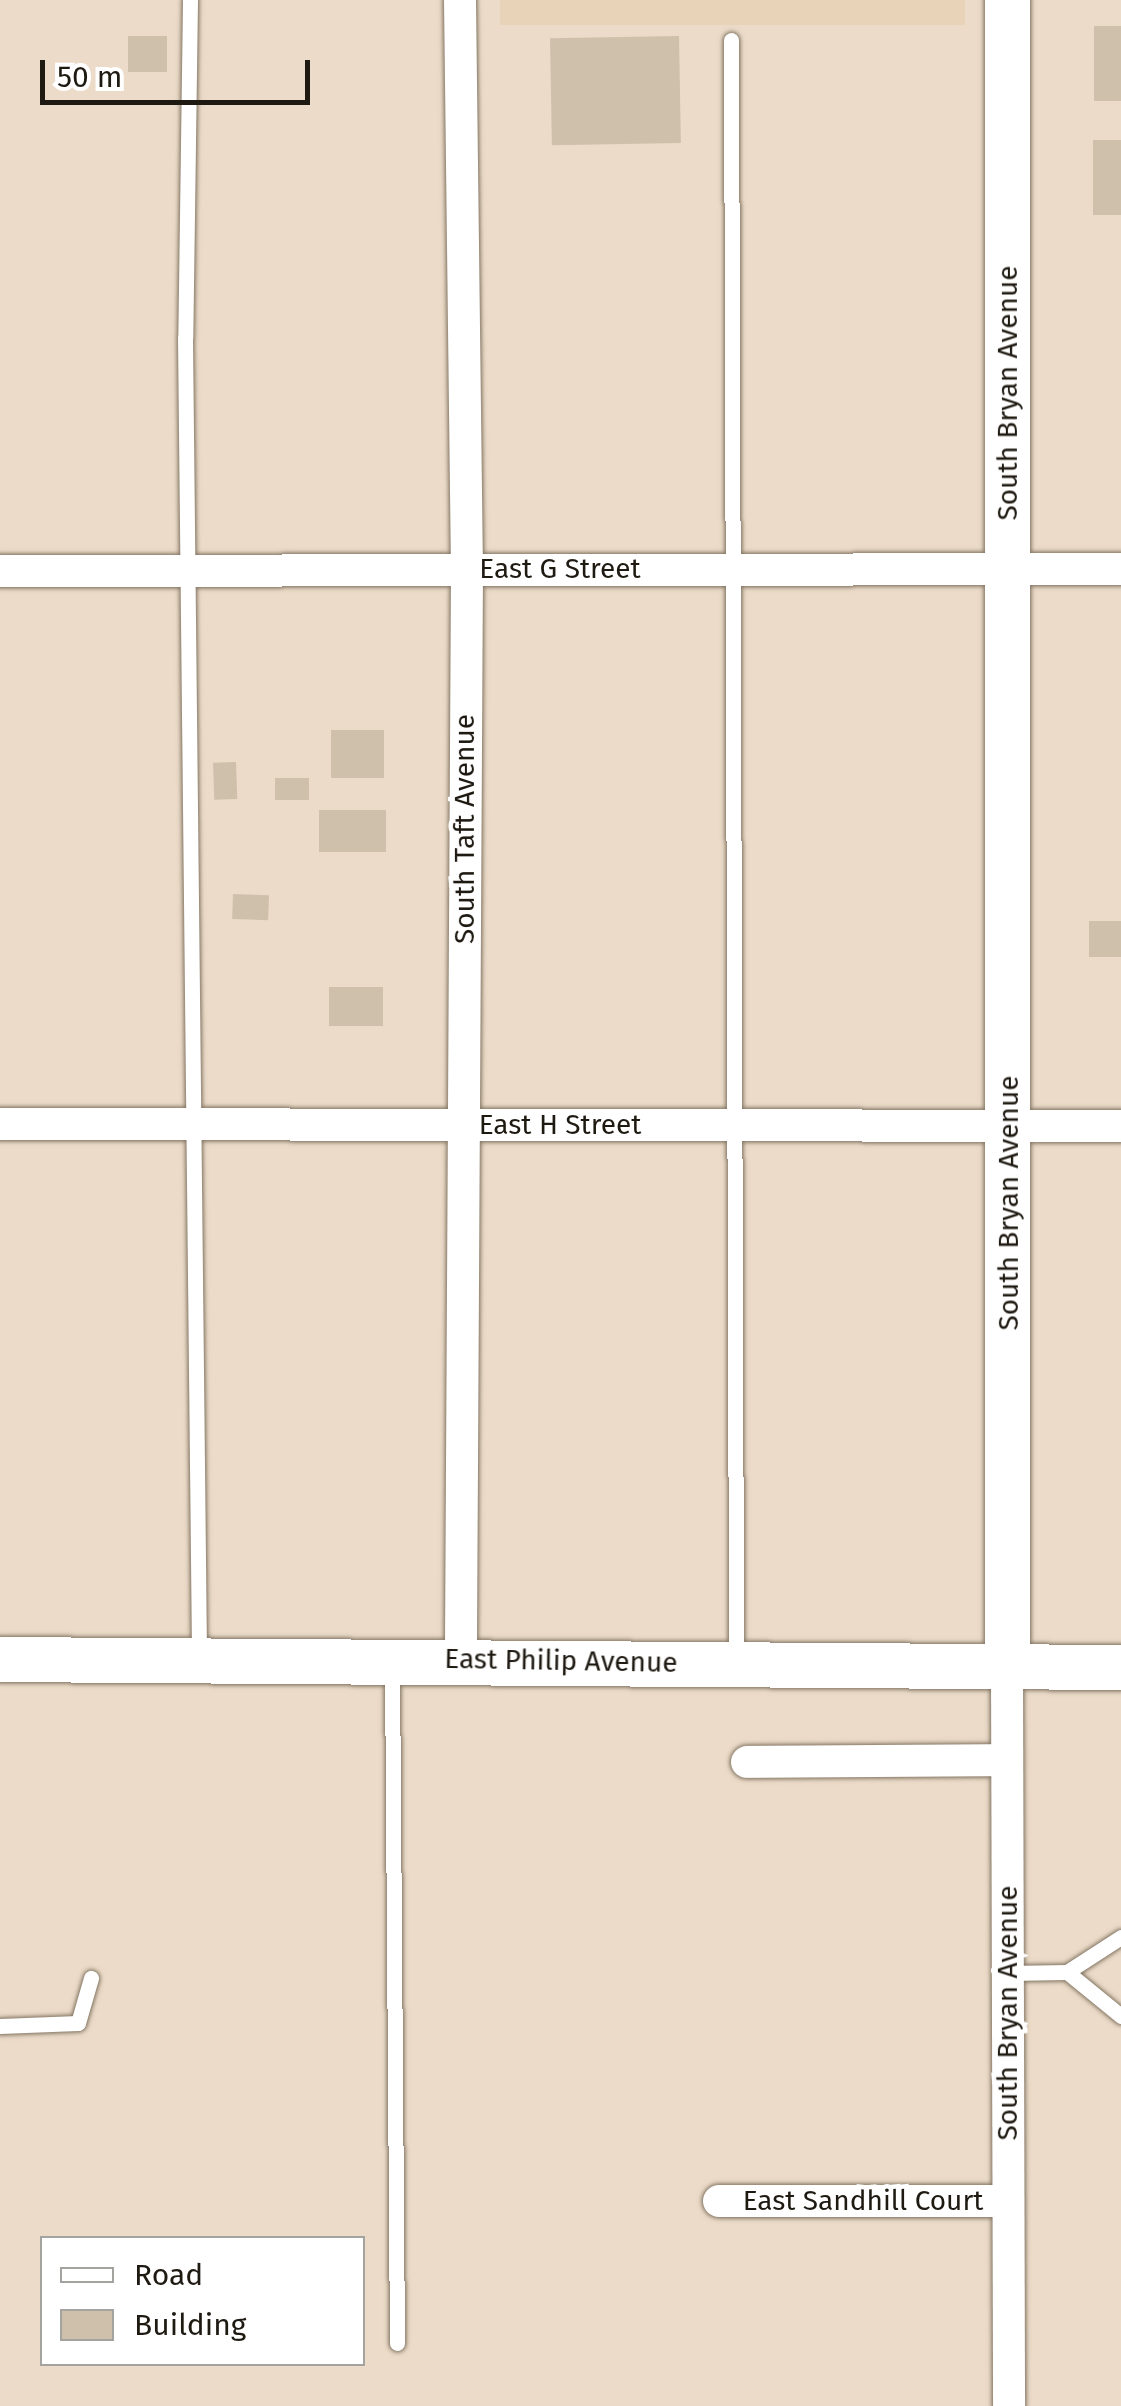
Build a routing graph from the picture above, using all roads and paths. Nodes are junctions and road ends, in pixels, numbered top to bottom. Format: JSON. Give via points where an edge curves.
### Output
{"nodes":[{"id":1,"x":190,"y":0,"type":"edge"},
{"id":2,"x":460,"y":0,"type":"edge"},
{"id":3,"x":1007,"y":0,"type":"edge"},
{"id":4,"x":731,"y":40,"type":"dead end"},
{"id":5,"x":736,"y":568,"type":"junction"},
{"id":6,"x":1008,"y":568,"type":"junction"},
{"id":7,"x":468,"y":569,"type":"junction"},
{"id":8,"x":1121,"y":569,"type":"edge"},
{"id":9,"x":187,"y":570,"type":"junction"},
{"id":10,"x":0,"y":571,"type":"edge"},
{"id":11,"x":0,"y":1124,"type":"edge"},
{"id":12,"x":192,"y":1124,"type":"junction"},
{"id":13,"x":463,"y":1125,"type":"junction"},
{"id":14,"x":732,"y":1125,"type":"junction"},
{"id":15,"x":1010,"y":1126,"type":"junction"},
{"id":16,"x":1121,"y":1126,"type":"edge"},
{"id":17,"x":199,"y":1658,"type":"junction"},
{"id":18,"x":392,"y":1658,"type":"junction"},
{"id":19,"x":0,"y":1659,"type":"edge"},
{"id":20,"x":461,"y":1659,"type":"junction"},
{"id":21,"x":736,"y":1664,"type":"junction"},
{"id":22,"x":1121,"y":1667,"type":"edge"},
{"id":23,"x":1007,"y":1668,"type":"junction"},
{"id":24,"x":1007,"y":1760,"type":"junction"},
{"id":25,"x":747,"y":1762,"type":"dead end"},
{"id":26,"x":1121,"y":1937,"type":"edge"},
{"id":27,"x":1068,"y":1972,"type":"junction"},
{"id":28,"x":1008,"y":1973,"type":"junction"},
{"id":29,"x":91,"y":1978,"type":"dead end"},
{"id":30,"x":1121,"y":2016,"type":"edge"},
{"id":31,"x":0,"y":2026,"type":"edge"},
{"id":32,"x":718,"y":2201,"type":"dead end"},
{"id":33,"x":1008,"y":2201,"type":"junction"},
{"id":34,"x":398,"y":2343,"type":"dead end"},
{"id":35,"x":1009,"y":2406,"type":"edge"}],
"edges":[{"from":1,"to":9,"type":"lane"},
{"from":2,"to":7,"type":"street","name":"South Taft Avenue"},
{"from":3,"to":6,"type":"main road","name":"South Bryan Avenue"},
{"from":4,"to":5,"type":"lane"},
{"from":5,"to":6,"type":"street","name":"East G Street"},
{"from":5,"to":7,"type":"street","name":"East G Street"},
{"from":5,"to":14,"type":"lane"},
{"from":6,"to":8,"type":"street","name":"East G Street"},
{"from":6,"to":15,"type":"main road","name":"South Bryan Avenue"},
{"from":7,"to":9,"type":"street","name":"East G Street"},
{"from":7,"to":13,"type":"street","name":"South Taft Avenue"},
{"from":9,"to":10,"type":"street","name":"East G Street"},
{"from":9,"to":12,"type":"lane"},
{"from":11,"to":12,"type":"street","name":"East H Street"},
{"from":12,"to":13,"type":"street","name":"East H Street"},
{"from":12,"to":17,"type":"lane"},
{"from":13,"to":14,"type":"street","name":"East H Street"},
{"from":13,"to":20,"type":"street","name":"South Taft Avenue"},
{"from":14,"to":15,"type":"street","name":"East H Street"},
{"from":14,"to":21,"type":"lane"},
{"from":15,"to":16,"type":"street","name":"East H Street"},
{"from":15,"to":23,"type":"main road","name":"South Bryan Avenue"},
{"from":17,"to":18,"type":"main road","name":"East Philip Avenue"},
{"from":17,"to":19,"type":"main road","name":"East Philip Avenue"},
{"from":18,"to":20,"type":"main road","name":"East Philip Avenue"},
{"from":18,"to":34,"type":"lane"},
{"from":20,"to":21,"type":"main road","name":"East Philip Avenue"},
{"from":21,"to":23,"type":"main road","name":"East Philip Avenue"},
{"from":22,"to":23,"type":"main road","name":"East Philip Avenue"},
{"from":23,"to":24,"type":"street","name":"South Bryan Avenue"},
{"from":24,"to":25,"type":"street"},
{"from":24,"to":28,"type":"street","name":"South Bryan Avenue"},
{"from":26,"to":27,"type":"lane"},
{"from":27,"to":28,"type":"lane"},
{"from":27,"to":30,"type":"lane"},
{"from":28,"to":33,"type":"street","name":"South Bryan Avenue"},
{"from":29,"to":31,"type":"lane","via":[[78,2022]]},
{"from":32,"to":33,"type":"street","name":"East Sandhill Court"},
{"from":33,"to":35,"type":"street","name":"South Bryan Avenue"}]}
